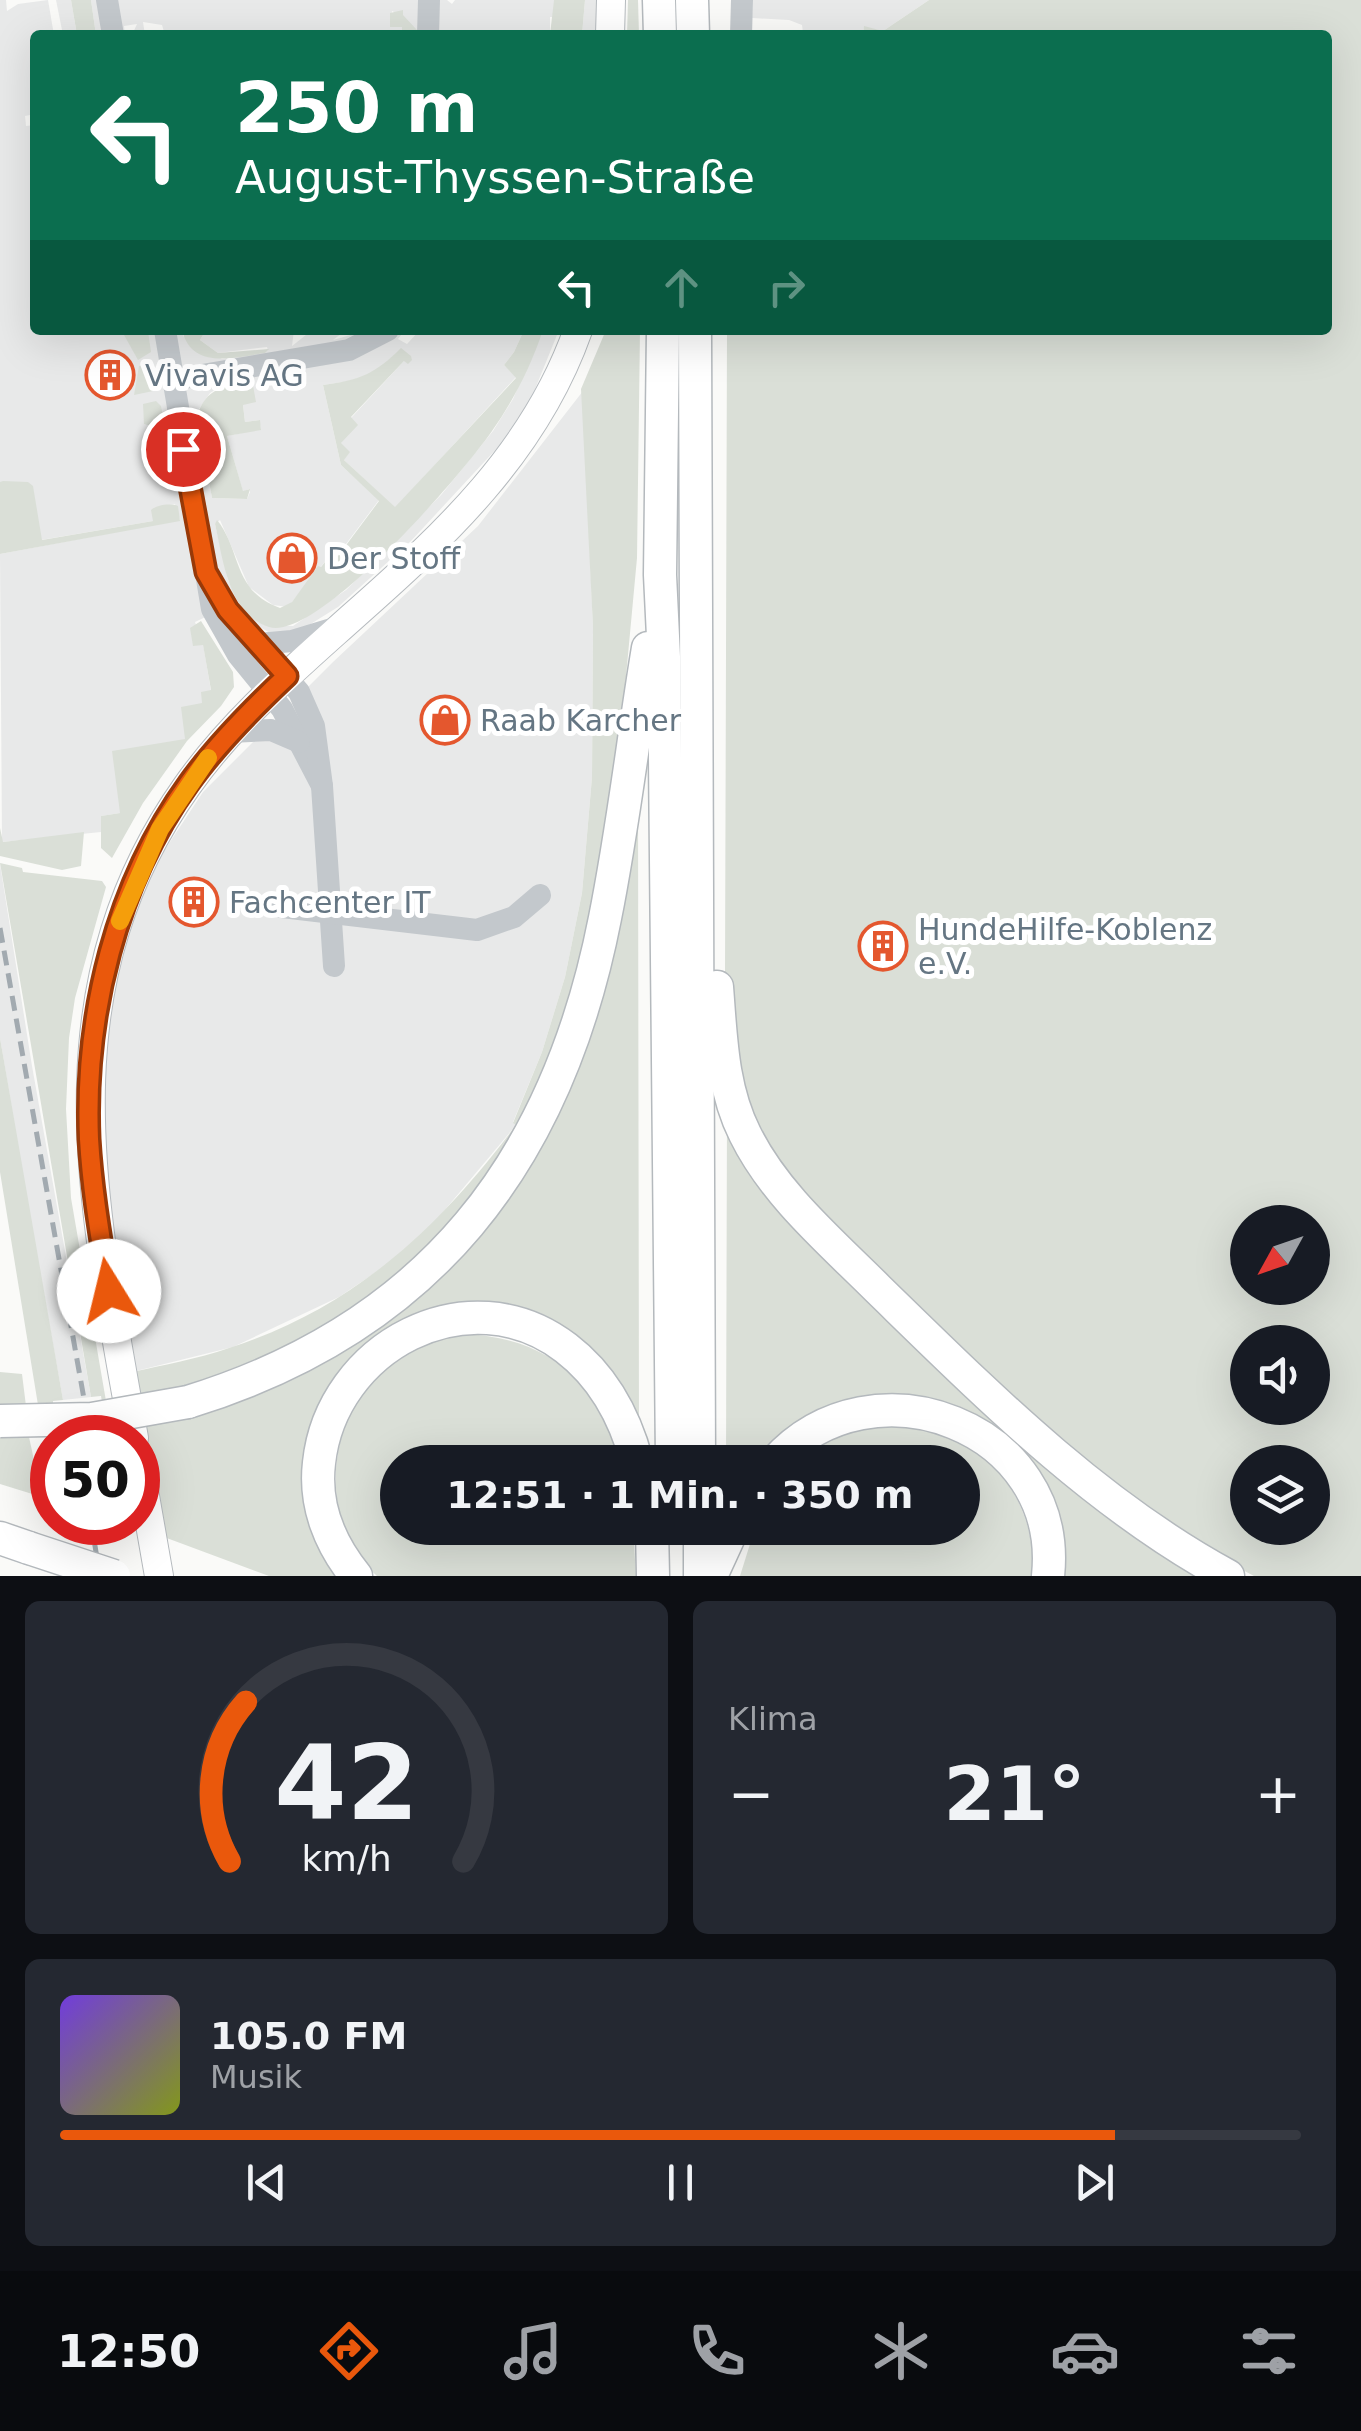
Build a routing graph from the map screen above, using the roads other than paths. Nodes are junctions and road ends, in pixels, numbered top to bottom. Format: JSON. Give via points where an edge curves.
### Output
{"nodes":[{"id":1,"x":108,"y":0,"type":"edge"},
{"id":2,"x":429,"y":0,"type":"edge"},
{"id":3,"x":611,"y":0,"type":"edge"},
{"id":4,"x":659,"y":0,"type":"edge"},
{"id":5,"x":692,"y":0,"type":"edge"},
{"id":6,"x":742,"y":0,"type":"edge"},
{"id":7,"x":113,"y":30,"type":"edge"},
{"id":8,"x":428,"y":30,"type":"edge"},
{"id":9,"x":610,"y":30,"type":"edge"},
{"id":10,"x":660,"y":30,"type":"edge"},
{"id":11,"x":693,"y":30,"type":"edge"},
{"id":12,"x":741,"y":30,"type":"edge"},
{"id":13,"x":165,"y":335,"type":"edge"},
{"id":14,"x":378,"y":335,"type":"edge"},
{"id":15,"x":576,"y":335,"type":"edge"},
{"id":16,"x":663,"y":335,"type":"edge"},
{"id":17,"x":696,"y":335,"type":"edge"},
{"id":18,"x":173,"y":380,"type":"junction"},
{"id":19,"x":206,"y":572,"type":"junction"},
{"id":20,"x":660,"y":575,"type":"junction"},
{"id":21,"x":344,"y":625,"type":"junction"},
{"id":22,"x":259,"y":644,"type":"junction"},
{"id":23,"x":278,"y":684,"type":"junction"},
{"id":24,"x":231,"y":732,"type":"junction"},
{"id":25,"x":300,"y":742,"type":"junction"},
{"id":26,"x":322,"y":786,"type":"junction"},
{"id":27,"x":696,"y":890,"type":"junction"},
{"id":28,"x":540,"y":895,"type":"dead end"},
{"id":29,"x":282,"y":907,"type":"dead end"},
{"id":30,"x":330,"y":913,"type":"junction"},
{"id":31,"x":334,"y":966,"type":"dead end"},
{"id":32,"x":669,"y":1196,"type":"junction"},
{"id":33,"x":130,"y":1415,"type":"edge"},
{"id":34,"x":0,"y":1421,"type":"edge"},
{"id":35,"x":630,"y":1445,"type":"edge"},
{"id":36,"x":652,"y":1445,"type":"edge"},
{"id":37,"x":672,"y":1445,"type":"edge"},
{"id":38,"x":700,"y":1445,"type":"edge"},
{"id":39,"x":792,"y":1445,"type":"edge"},
{"id":40,"x":15,"y":1543,"type":"edge"},
{"id":41,"x":154,"y":1545,"type":"edge"},
{"id":42,"x":657,"y":1545,"type":"edge"},
{"id":43,"x":700,"y":1545,"type":"edge"},
{"id":44,"x":726,"y":1545,"type":"edge"},
{"id":45,"x":114,"y":1576,"type":"edge"},
{"id":46,"x":159,"y":1576,"type":"edge"},
{"id":47,"x":356,"y":1576,"type":"edge"},
{"id":48,"x":672,"y":1576,"type":"edge"},
{"id":49,"x":700,"y":1576,"type":"edge"},
{"id":50,"x":712,"y":1576,"type":"edge"},
{"id":51,"x":1048,"y":1576,"type":"edge"},
{"id":52,"x":1228,"y":1576,"type":"edge"}],
"edges":[{"from":1,"to":7,"type":"street"},
{"from":2,"to":8,"type":"street"},
{"from":3,"to":9,"type":"main road"},
{"from":4,"to":10,"type":"highway"},
{"from":5,"to":11,"type":"highway"},
{"from":6,"to":12,"type":"street"},
{"from":13,"to":18,"type":"street"},
{"from":14,"to":18,"type":"street","via":[[348,350]]},
{"from":15,"to":21,"type":"main road","via":[[548,400],[495,478]]},
{"from":16,"to":20,"type":"highway"},
{"from":17,"to":27,"type":"highway"},
{"from":18,"to":19,"type":"street"},
{"from":19,"to":22,"type":"street"},
{"from":19,"to":23,"type":"street","via":[[223,631]]},
{"from":20,"to":32,"type":"highway"},
{"from":20,"to":34,"type":"highway","bridge":true,"via":[[605,922],[580,1014],[516,1160],[482,1209],[378,1312],[278,1370],[188,1402],[92,1419]]},
{"from":21,"to":22,"type":"street"},
{"from":21,"to":23,"type":"main road"},
{"from":22,"to":23,"type":"street"},
{"from":23,"to":24,"type":"main road"},
{"from":23,"to":25,"type":"street"},
{"from":23,"to":26,"type":"street","via":[[304,700]]},
{"from":24,"to":25,"type":"street","via":[[271,730]]},
{"from":24,"to":33,"type":"main road","via":[[172,807],[141,867],[114,941],[95,1026],[92,1168]]},
{"from":25,"to":26,"type":"street"},
{"from":26,"to":30,"type":"street"},
{"from":27,"to":38,"type":"highway"},
{"from":27,"to":52,"type":"highway","via":[[713,945],[730,1098],[770,1175],[831,1243],[1043,1444],[1136,1518]]},
{"from":28,"to":30,"type":"street","via":[[514,917],[478,930]]},
{"from":29,"to":30,"type":"street"},
{"from":30,"to":31,"type":"street"},
{"from":32,"to":36,"type":"highway","via":[[655,1262]]},
{"from":32,"to":37,"type":"highway"},
{"from":35,"to":47,"type":"highway","via":[[618,1408],[584,1363],[535,1330],[488,1319],[412,1332],[352,1379],[320,1448],[325,1524]]},
{"from":39,"to":51,"type":"highway","via":[[860,1412],[911,1410],[960,1424],[1004,1454],[1023,1478],[1046,1536]]},
{"from":40,"to":45,"type":"highway","bridge":true},
{"from":41,"to":46,"type":"main road"},
{"from":42,"to":48,"type":"highway"},
{"from":43,"to":49,"type":"highway"},
{"from":44,"to":50,"type":"highway"}]}
